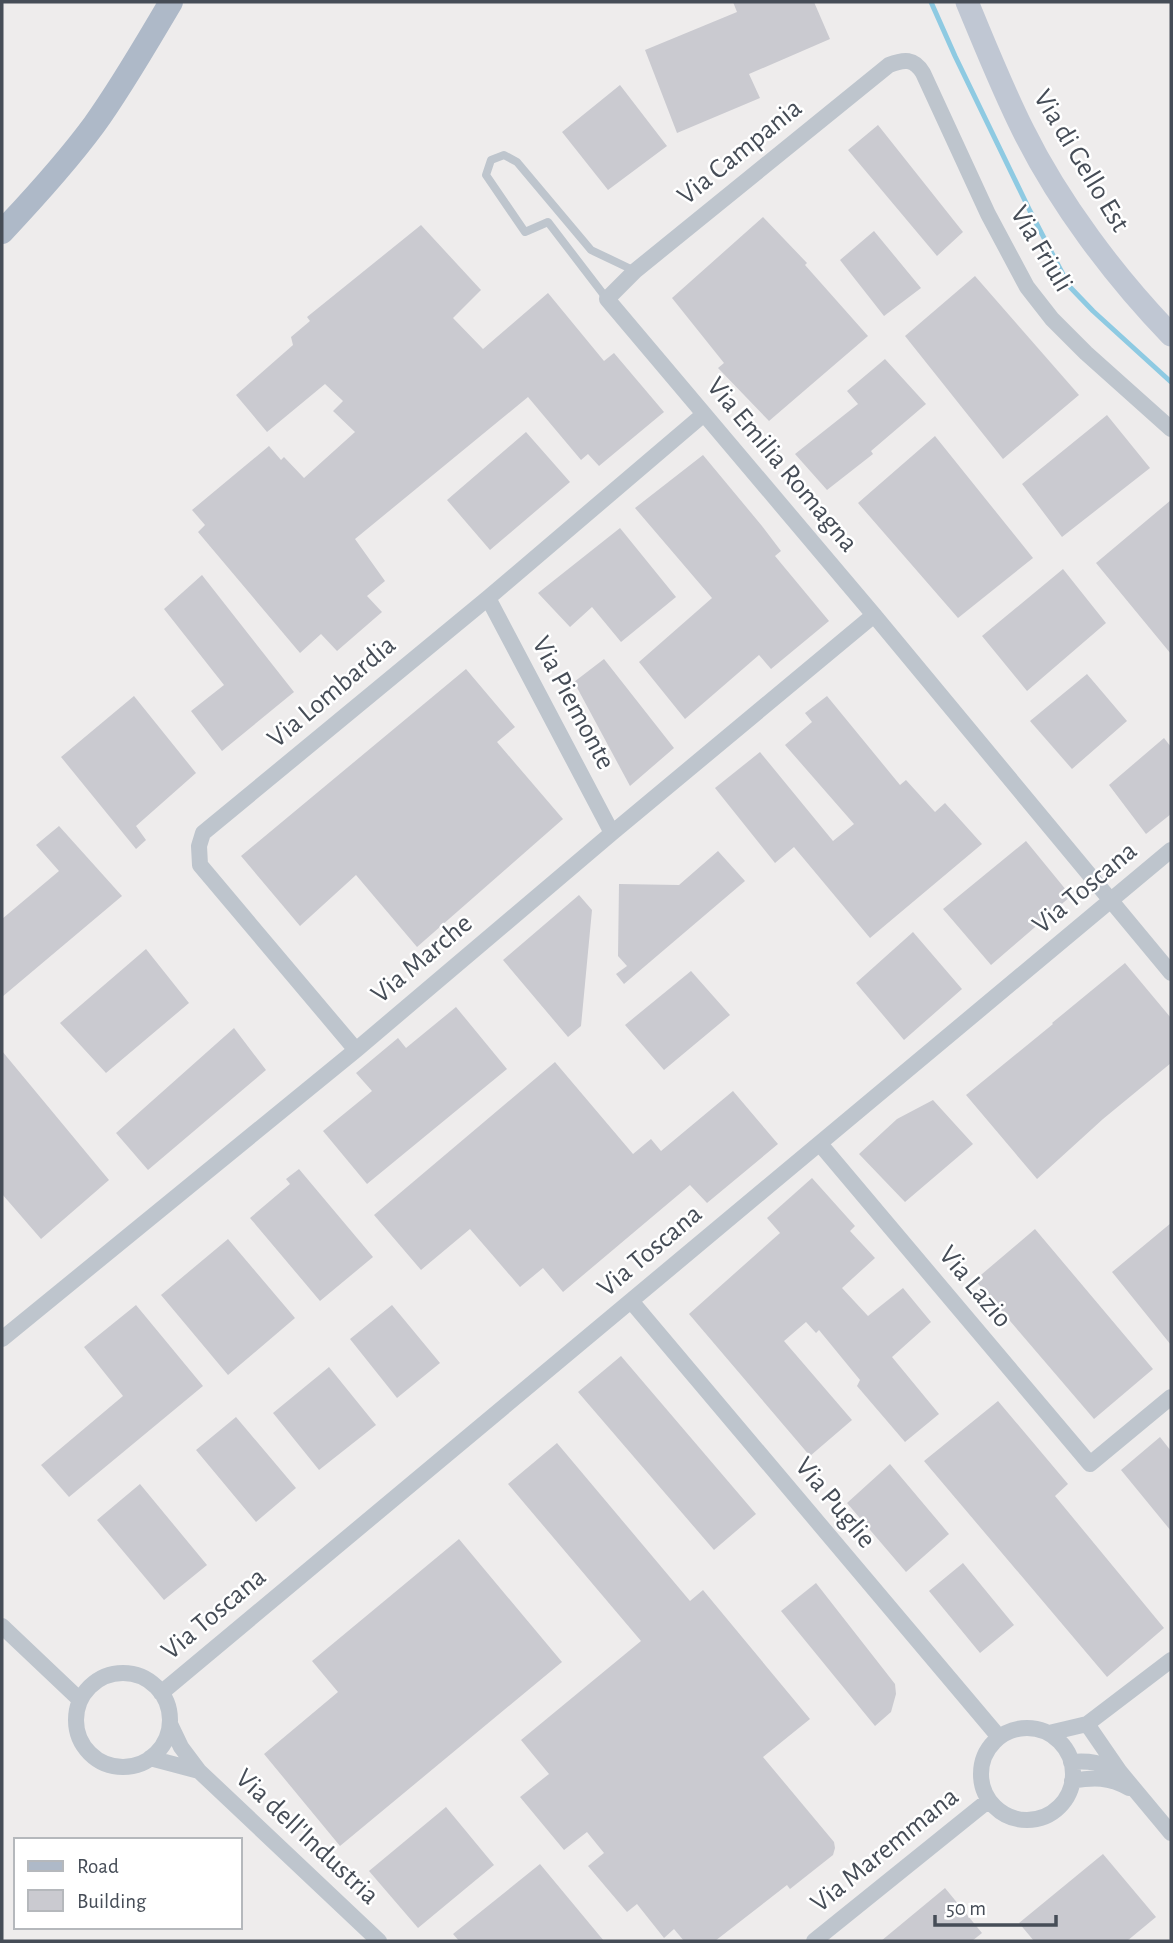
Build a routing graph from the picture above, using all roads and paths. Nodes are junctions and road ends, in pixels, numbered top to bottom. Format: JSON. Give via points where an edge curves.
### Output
{"nodes":[{"id":1,"x":171,"y":2,"type":"edge"},
{"id":2,"x":967,"y":2,"type":"edge"},
{"id":3,"x":913,"y":62,"type":"joint"},
{"id":4,"x":2,"y":232,"type":"edge"},
{"id":5,"x":635,"y":271,"type":"junction"},
{"id":6,"x":607,"y":299,"type":"junction"},
{"id":7,"x":1171,"y":335,"type":"edge"},
{"id":8,"x":704,"y":414,"type":"junction"},
{"id":9,"x":1171,"y":429,"type":"edge"},
{"id":10,"x":488,"y":598,"type":"junction"},
{"id":11,"x":874,"y":615,"type":"junction"},
{"id":12,"x":612,"y":833,"type":"junction"},
{"id":13,"x":1171,"y":850,"type":"edge"},
{"id":14,"x":1111,"y":901,"type":"junction"},
{"id":15,"x":1171,"y":972,"type":"edge"},
{"id":16,"x":356,"y":1049,"type":"junction"},
{"id":17,"x":820,"y":1144,"type":"junction"},
{"id":18,"x":631,"y":1301,"type":"junction"},
{"id":19,"x":2,"y":1339,"type":"edge"},
{"id":20,"x":1171,"y":1397,"type":"edge"},
{"id":21,"x":2,"y":1626,"type":"edge"},
{"id":22,"x":1171,"y":1660,"type":"edge"},
{"id":23,"x":161,"y":1693,"type":"junction"},
{"id":24,"x":80,"y":1700,"type":"junction"},
{"id":25,"x":170,"y":1724,"type":"junction"},
{"id":26,"x":1087,"y":1724,"type":"junction"},
{"id":27,"x":1049,"y":1733,"type":"junction"},
{"id":28,"x":999,"y":1737,"type":"junction"},
{"id":29,"x":150,"y":1758,"type":"junction"},
{"id":30,"x":1071,"y":1762,"type":"junction"},
{"id":31,"x":199,"y":1771,"type":"junction"},
{"id":32,"x":1120,"y":1772,"type":"junction"},
{"id":33,"x":1072,"y":1781,"type":"junction"},
{"id":34,"x":1138,"y":1793,"type":"junction"},
{"id":35,"x":989,"y":1800,"type":"junction"},
{"id":36,"x":1171,"y":1833,"type":"edge"},
{"id":37,"x":379,"y":1941,"type":"edge"},
{"id":38,"x":814,"y":1941,"type":"edge"}],
"edges":[{"from":1,"to":4,"type":"main road","via":[[108,105],[56,173]]},
{"from":2,"to":7,"type":"main road","name":"Via di Gello Est","via":[[1024,132],[1056,188],[1110,264]]},
{"from":3,"to":5,"type":"street","name":"Via Campania","via":[[889,65]]},
{"from":3,"to":9,"type":"street","name":"Via Friuli","via":[[923,73],[1027,287],[1078,345]]},
{"from":5,"to":6,"type":"street","name":"Via Campania"},
{"from":5,"to":6,"type":"lane","name":"Via Emilia Romagna","via":[[591,250],[517,162],[504,155],[491,160],[486,175],[525,232],[548,222]]},
{"from":6,"to":8,"type":"street","name":"Via Emilia Romagna"},
{"from":8,"to":10,"type":"street","name":"Via Lombardia"},
{"from":8,"to":11,"type":"street","name":"Via Emilia Romagna"},
{"from":10,"to":12,"type":"street","name":"Via Piemonte"},
{"from":10,"to":16,"type":"street","name":"Via Lombardia","via":[[200,839],[200,864]]},
{"from":11,"to":12,"type":"street","name":"Via Marche"},
{"from":11,"to":14,"type":"street","name":"Via Emilia Romagna"},
{"from":12,"to":16,"type":"street","name":"Via Marche"},
{"from":13,"to":14,"type":"street","name":"Via Toscana"},
{"from":14,"to":15,"type":"street","name":"Via Emilia Romagna"},
{"from":14,"to":17,"type":"street","name":"Via Toscana"},
{"from":16,"to":19,"type":"street","name":"Via Marche"},
{"from":17,"to":18,"type":"street","name":"Via Toscana"},
{"from":17,"to":20,"type":"street","name":"Via Lazio","via":[[1090,1464]]},
{"from":18,"to":23,"type":"street","name":"Via Toscana"},
{"from":18,"to":28,"type":"street","name":"Via Puglie"},
{"from":21,"to":24,"type":"street"},
{"from":22,"to":26,"type":"street"},
{"from":23,"to":24,"type":"street","via":[[150,1681],[119,1673],[103,1677]]},
{"from":23,"to":25,"type":"street","name":"Via dell'Industria"},
{"from":24,"to":29,"type":"street","name":"Via dell'Industria","via":[[77,1730],[93,1756],[121,1766]]},
{"from":25,"to":29,"type":"street","via":[[160,1749]]},
{"from":25,"to":31,"type":"street","name":"Via dell'Industria"},
{"from":26,"to":27,"type":"street"},
{"from":26,"to":32,"type":"street"},
{"from":27,"to":28,"type":"street","via":[[1015,1729]]},
{"from":27,"to":30,"type":"street"},
{"from":28,"to":35,"type":"street","via":[[987,1750],[981,1770]]},
{"from":29,"to":31,"type":"street","name":"Via dell'Industria"},
{"from":30,"to":32,"type":"street","via":[[1101,1763]]},
{"from":30,"to":33,"type":"street"},
{"from":31,"to":37,"type":"street","name":"Via dell'Industria"},
{"from":32,"to":34,"type":"street"},
{"from":33,"to":34,"type":"street","via":[[1106,1778]]},
{"from":33,"to":35,"type":"street","via":[[1063,1802],[1039,1818],[1011,1817]]},
{"from":34,"to":36,"type":"street"},
{"from":35,"to":38,"type":"street","name":"Via Maremmana"}]}
